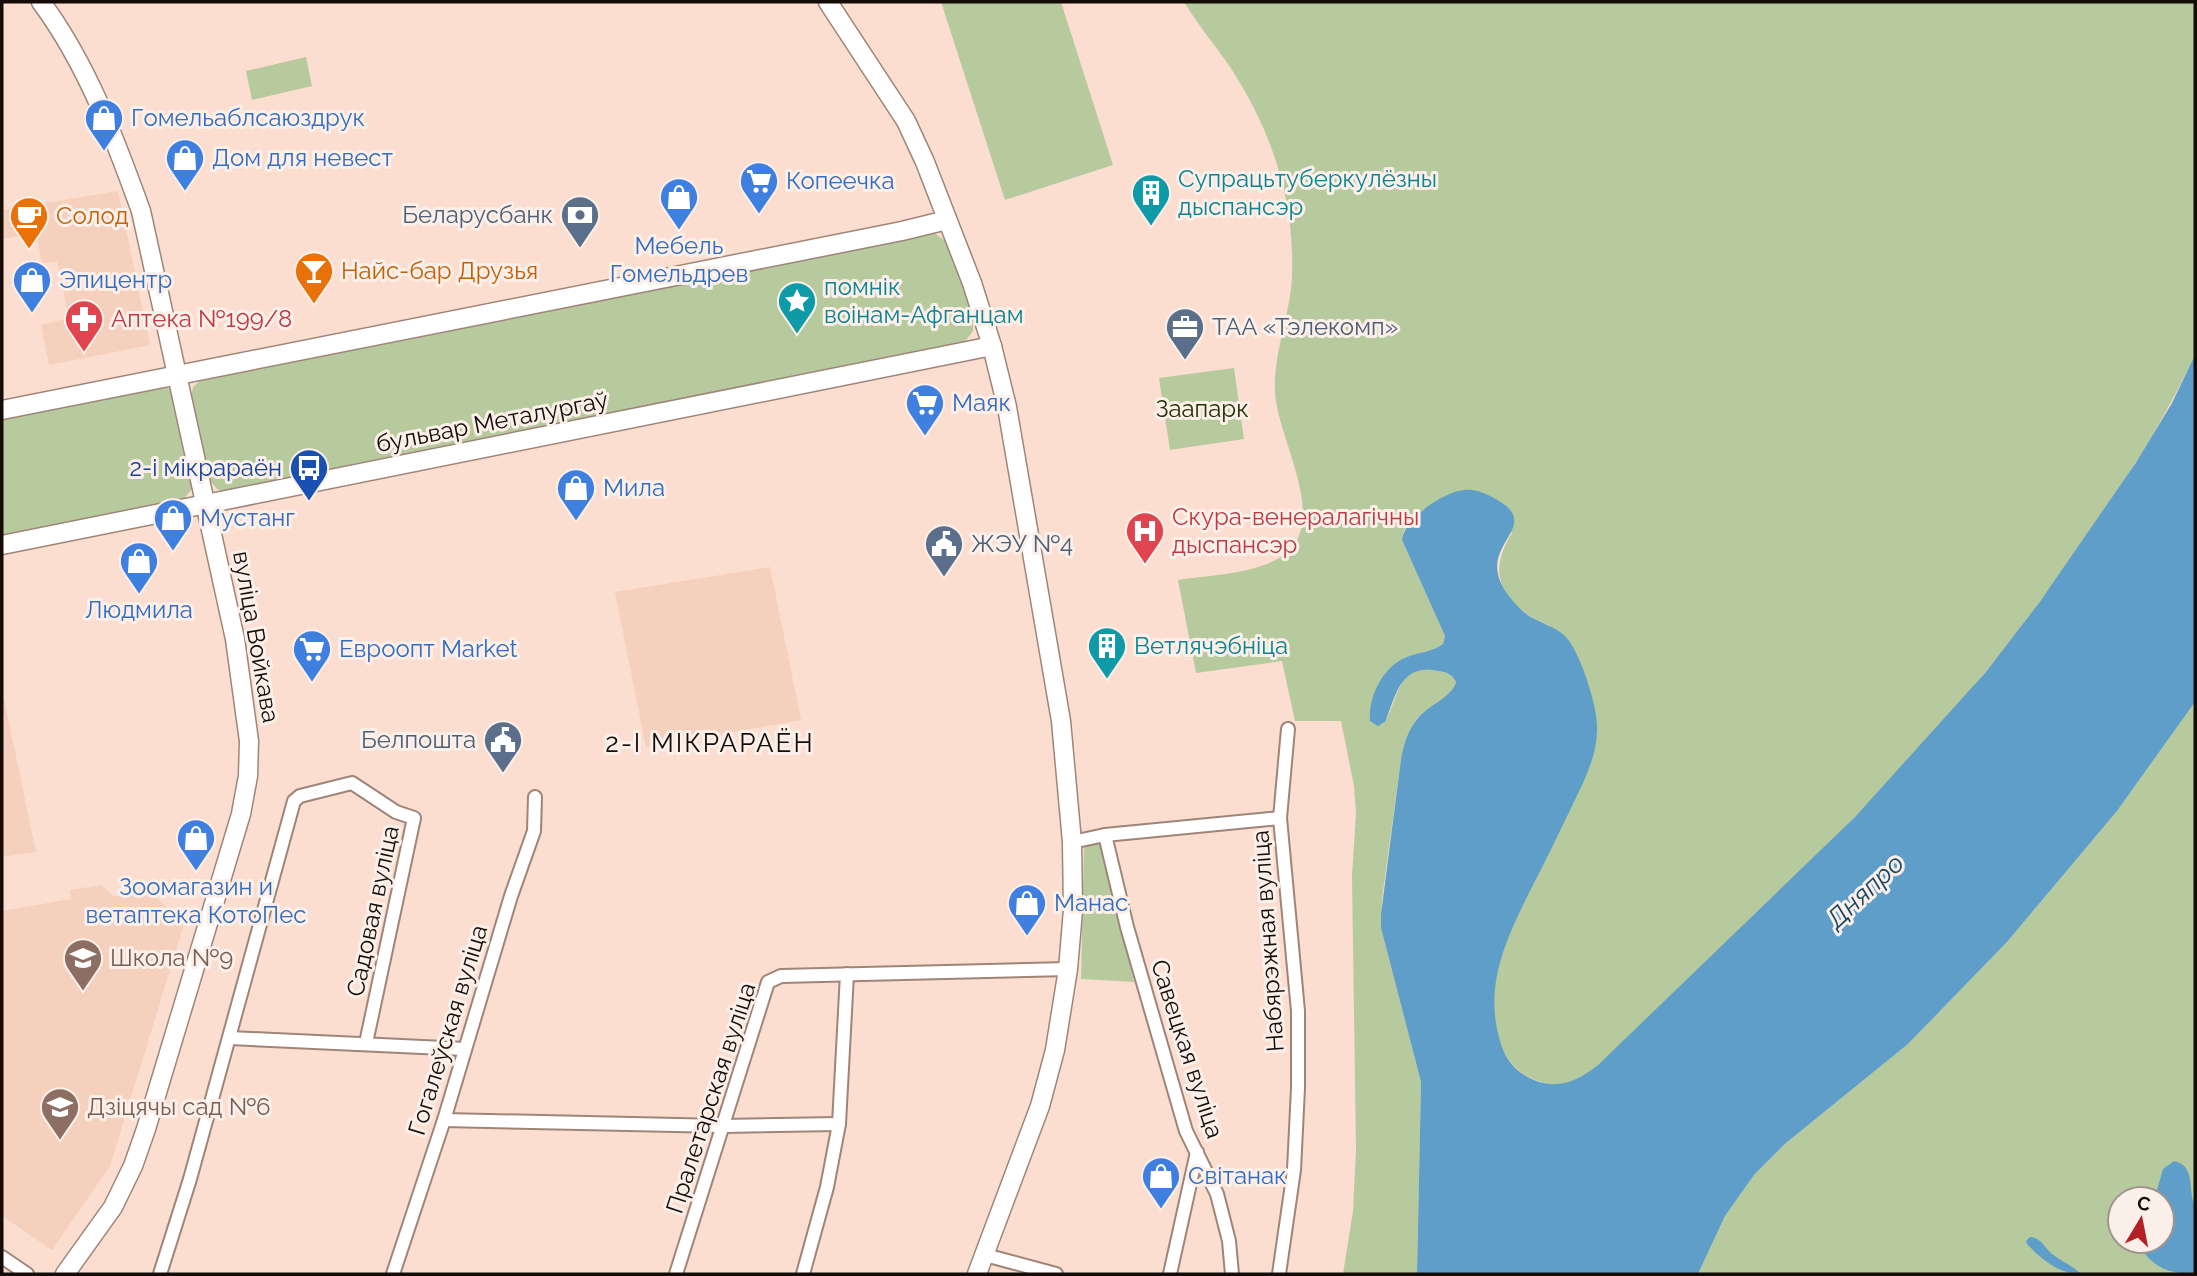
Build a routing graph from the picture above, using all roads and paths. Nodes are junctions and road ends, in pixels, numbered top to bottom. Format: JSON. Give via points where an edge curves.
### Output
{"nodes":[{"id":1,"x":41,"y":2,"type":"edge"},
{"id":2,"x":828,"y":2,"type":"edge"},
{"id":3,"x":947,"y":220,"type":"junction"},
{"id":4,"x":992,"y":346,"type":"junction"},
{"id":5,"x":177,"y":375,"type":"junction"},
{"id":6,"x":2,"y":411,"type":"edge"},
{"id":7,"x":205,"y":504,"type":"junction"},
{"id":8,"x":2,"y":545,"type":"edge"},
{"id":9,"x":1288,"y":729,"type":"dead end"},
{"id":10,"x":535,"y":797,"type":"dead end"},
{"id":11,"x":1280,"y":818,"type":"junction"},
{"id":12,"x":1105,"y":835,"type":"junction"},
{"id":13,"x":1072,"y":842,"type":"junction"},
{"id":14,"x":1069,"y":969,"type":"junction"},
{"id":15,"x":847,"y":974,"type":"junction"},
{"id":16,"x":230,"y":1038,"type":"junction"},
{"id":17,"x":366,"y":1043,"type":"junction"},
{"id":18,"x":465,"y":1049,"type":"junction"},
{"id":19,"x":444,"y":1120,"type":"junction"},
{"id":20,"x":839,"y":1124,"type":"junction"},
{"id":21,"x":723,"y":1126,"type":"junction"},
{"id":22,"x":1197,"y":1152,"type":"junction"},
{"id":23,"x":985,"y":1255,"type":"junction"},
{"id":24,"x":2,"y":1257,"type":"edge"},
{"id":25,"x":27,"y":1274,"type":"edge"},
{"id":26,"x":65,"y":1274,"type":"edge"},
{"id":27,"x":160,"y":1274,"type":"edge"},
{"id":28,"x":393,"y":1274,"type":"edge"},
{"id":29,"x":676,"y":1274,"type":"edge"},
{"id":30,"x":803,"y":1274,"type":"edge"},
{"id":31,"x":978,"y":1274,"type":"edge"},
{"id":32,"x":1056,"y":1274,"type":"edge"},
{"id":33,"x":1170,"y":1274,"type":"edge"},
{"id":34,"x":1232,"y":1274,"type":"edge"},
{"id":35,"x":1279,"y":1274,"type":"edge"}],
"edges":[{"from":1,"to":5,"type":"main road","name":"вуліца Войкава","via":[[79,59],[135,193]]},
{"from":2,"to":3,"type":"main road","via":[[906,121]]},
{"from":3,"to":4,"type":"main road"},
{"from":3,"to":5,"type":"main road"},
{"from":4,"to":7,"type":"main road","name":"бульвар Металургаў"},
{"from":4,"to":13,"type":"main road","via":[[1007,407],[1061,722]]},
{"from":5,"to":6,"type":"main road"},
{"from":5,"to":7,"type":"main road","name":"вуліца Войкава"},
{"from":7,"to":8,"type":"main road","name":"бульвар Металургаў"},
{"from":7,"to":26,"type":"main road","name":"вуліца Войкава","via":[[245,705],[248,767],[241,814],[133,1166],[113,1207]]},
{"from":9,"to":11,"type":"street","name":"Набярэжная вуліца"},
{"from":10,"to":18,"type":"street","name":"Гогалеўская вуліца","via":[[534,831]]},
{"from":11,"to":12,"type":"street"},
{"from":11,"to":35,"type":"street","name":"Набярэжная вуліца","via":[[1298,1011],[1294,1170]]},
{"from":12,"to":13,"type":"street"},
{"from":12,"to":22,"type":"street","name":"Савецкая вуліца","via":[[1182,1118]]},
{"from":13,"to":14,"type":"main road"},
{"from":14,"to":15,"type":"street","name":"Пралетарская вуліца"},
{"from":14,"to":23,"type":"main road","via":[[1040,1106]]},
{"from":15,"to":20,"type":"street"},
{"from":15,"to":21,"type":"street","name":"Пралетарская вуліца","via":[[781,976],[768,982]]},
{"from":16,"to":17,"type":"street"},
{"from":16,"to":17,"type":"street","name":"Садовая вуліца","via":[[293,801],[352,783],[396,812],[414,818]]},
{"from":16,"to":27,"type":"street"},
{"from":17,"to":18,"type":"street"},
{"from":18,"to":19,"type":"street","name":"Гогалеўская вуліца"},
{"from":19,"to":21,"type":"street"},
{"from":19,"to":28,"type":"street","name":"Гогалеўская вуліца"},
{"from":20,"to":21,"type":"street"},
{"from":20,"to":30,"type":"street"},
{"from":21,"to":29,"type":"street","name":"Пралетарская вуліца"},
{"from":22,"to":33,"type":"street"},
{"from":22,"to":34,"type":"street","name":"Савецкая вуліца","via":[[1217,1194]]},
{"from":23,"to":31,"type":"main road"},
{"from":23,"to":32,"type":"street"},
{"from":24,"to":25,"type":"street"}]}
